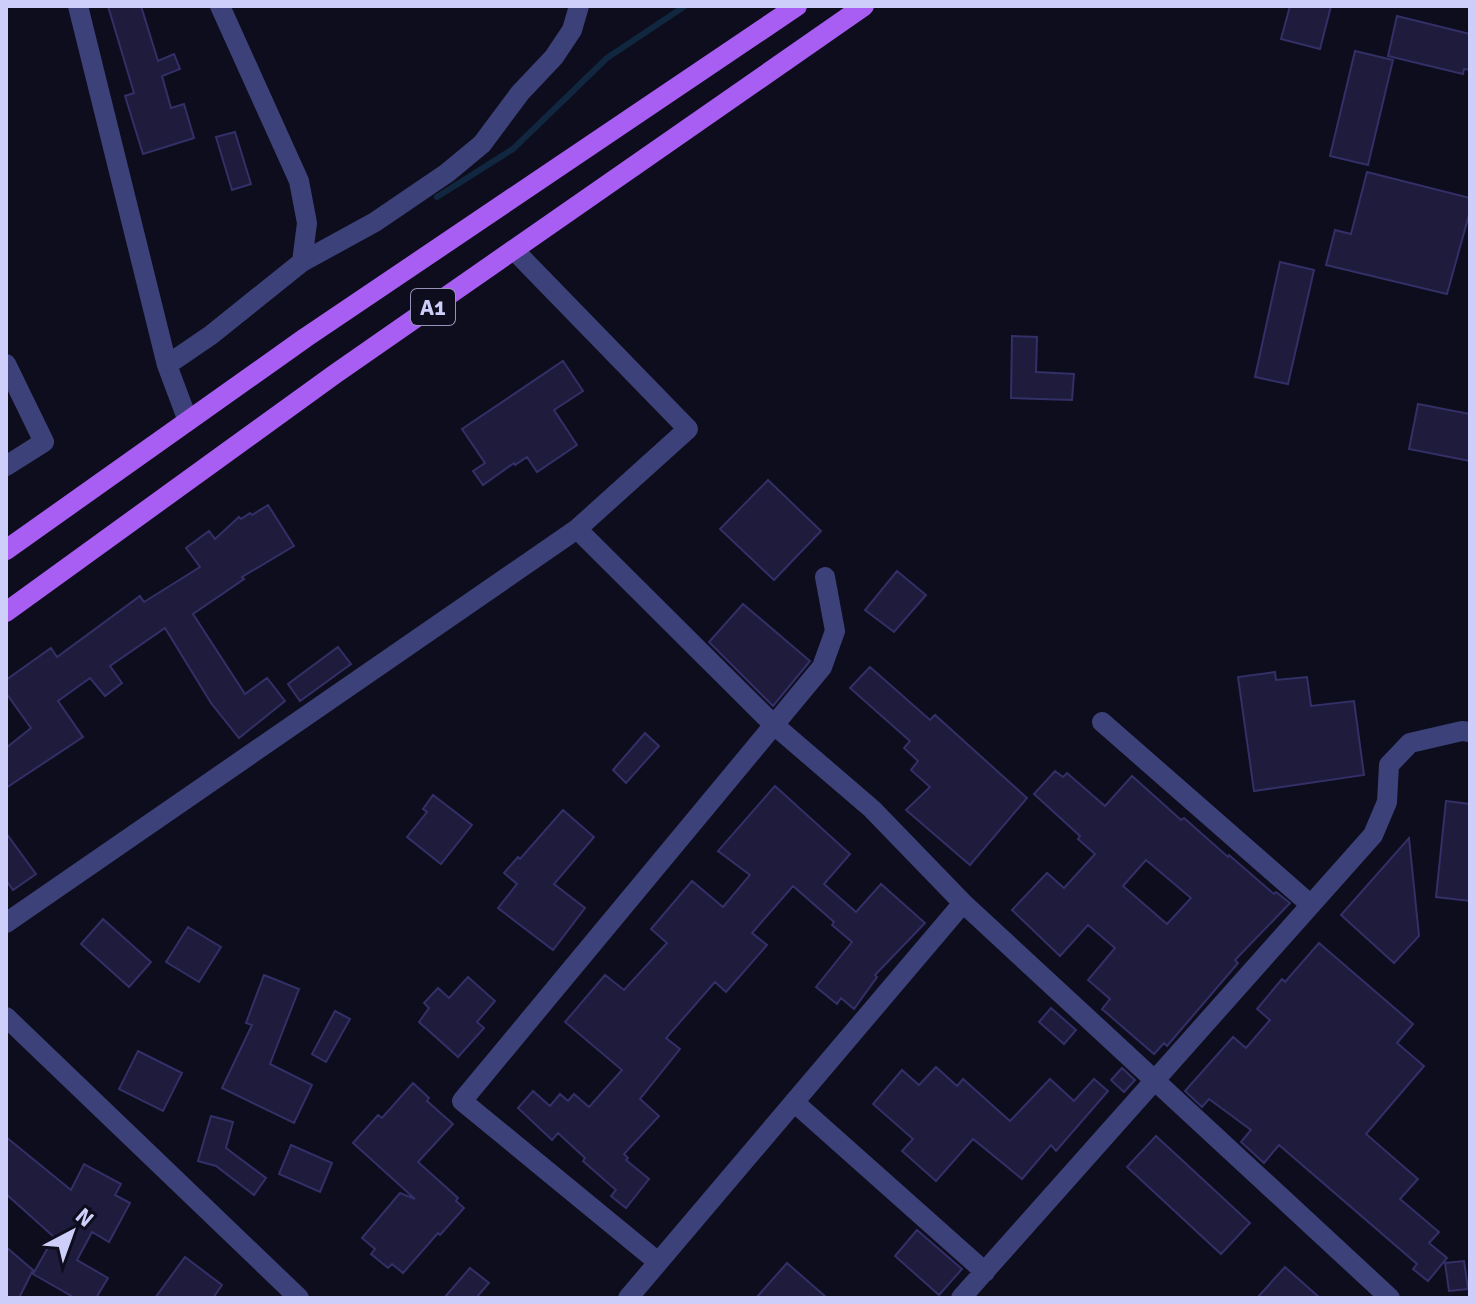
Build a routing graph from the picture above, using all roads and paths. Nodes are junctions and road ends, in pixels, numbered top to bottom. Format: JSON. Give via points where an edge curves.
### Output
{"nodes":[{"id":1,"x":78,"y":6,"type":"edge"},
{"id":2,"x":220,"y":6,"type":"edge"},
{"id":3,"x":579,"y":6,"type":"edge"},
{"id":4,"x":797,"y":6,"type":"edge"},
{"id":5,"x":864,"y":6,"type":"edge"},
{"id":6,"x":515,"y":251,"type":"junction"},
{"id":7,"x":302,"y":262,"type":"junction"},
{"id":8,"x":6,"y":364,"type":"edge"},
{"id":9,"x":167,"y":365,"type":"junction"},
{"id":10,"x":188,"y":421,"type":"junction"},
{"id":11,"x":6,"y":466,"type":"edge"},
{"id":12,"x":577,"y":529,"type":"junction"},
{"id":13,"x":6,"y":550,"type":"edge"},
{"id":14,"x":825,"y":577,"type":"dead end"},
{"id":15,"x":6,"y":612,"type":"edge"},
{"id":16,"x":1102,"y":722,"type":"dead end"},
{"id":17,"x":773,"y":724,"type":"junction"},
{"id":18,"x":1470,"y":732,"type":"edge"},
{"id":19,"x":963,"y":903,"type":"junction"},
{"id":20,"x":1311,"y":905,"type":"junction"},
{"id":21,"x":6,"y":923,"type":"edge"},
{"id":22,"x":6,"y":1017,"type":"edge"},
{"id":23,"x":1155,"y":1080,"type":"junction"},
{"id":24,"x":794,"y":1102,"type":"junction"},
{"id":25,"x":658,"y":1262,"type":"junction"},
{"id":26,"x":985,"y":1272,"type":"junction"},
{"id":27,"x":299,"y":1298,"type":"edge"},
{"id":28,"x":628,"y":1298,"type":"edge"},
{"id":29,"x":961,"y":1298,"type":"edge"},
{"id":30,"x":1390,"y":1298,"type":"edge"}],
"edges":[{"from":1,"to":9,"type":"street"},
{"from":2,"to":7,"type":"street","via":[[299,181],[307,223]]},
{"from":3,"to":7,"type":"street","via":[[572,30],[554,57],[482,144],[375,222]]},
{"from":4,"to":10,"type":"main road","number":"A1"},
{"from":5,"to":6,"type":"main road","number":"A1"},
{"from":6,"to":12,"type":"street","via":[[688,429]]},
{"from":6,"to":15,"type":"main road","number":"A1"},
{"from":7,"to":9,"type":"street"},
{"from":8,"to":11,"type":"street","via":[[44,442]]},
{"from":9,"to":10,"type":"street"},
{"from":10,"to":13,"type":"main road","number":"A1"},
{"from":12,"to":17,"type":"street"},
{"from":12,"to":21,"type":"street"},
{"from":14,"to":17,"type":"street","via":[[835,631],[822,667]]},
{"from":16,"to":20,"type":"street"},
{"from":17,"to":19,"type":"street","via":[[872,809]]},
{"from":17,"to":25,"type":"street","via":[[462,1101]]},
{"from":18,"to":20,"type":"street","via":[[1410,743],[1389,765],[1387,802],[1373,835]]},
{"from":19,"to":23,"type":"street"},
{"from":19,"to":24,"type":"street"},
{"from":20,"to":23,"type":"street"},
{"from":22,"to":27,"type":"street"},
{"from":23,"to":26,"type":"street"},
{"from":23,"to":30,"type":"street"},
{"from":24,"to":25,"type":"street"},
{"from":24,"to":26,"type":"street"},
{"from":25,"to":28,"type":"street"},
{"from":26,"to":29,"type":"street"}]}
